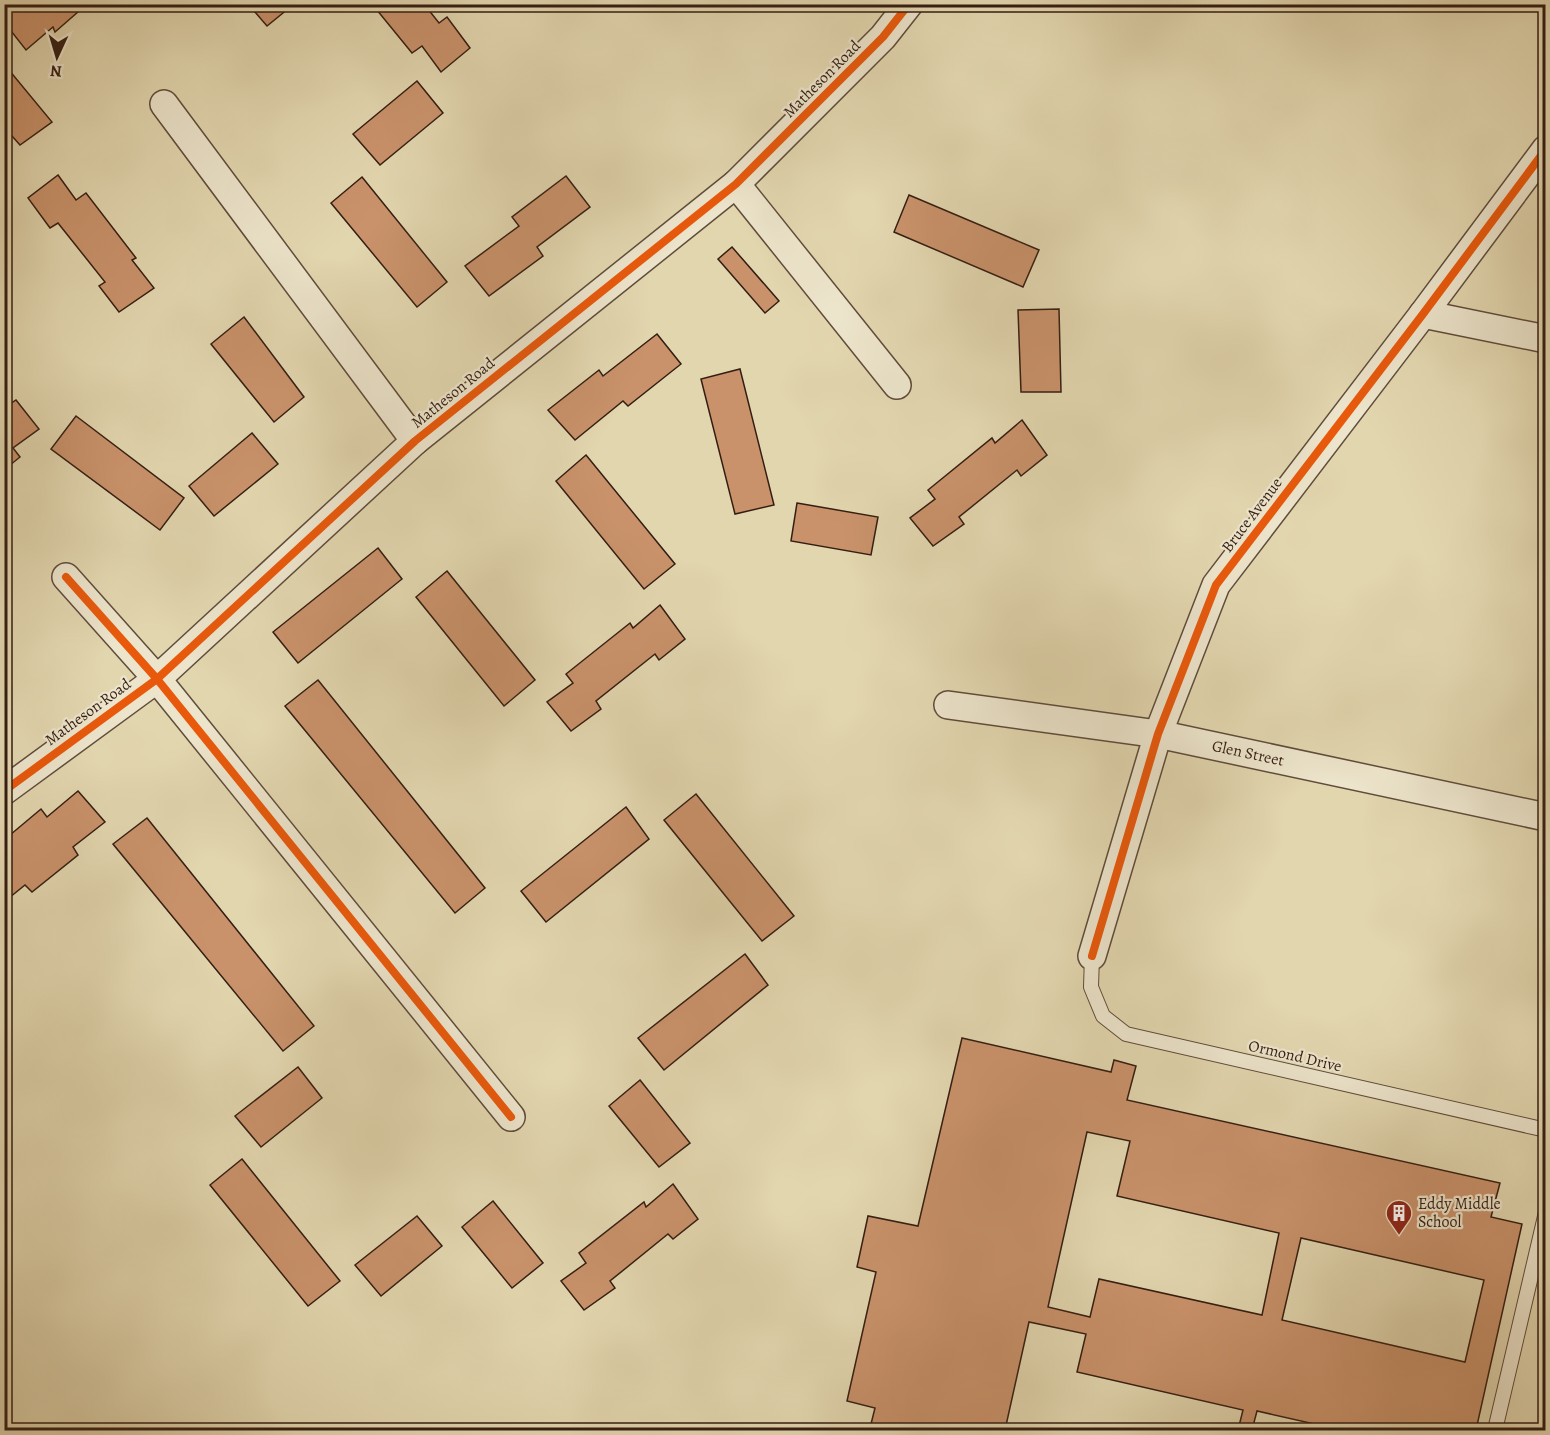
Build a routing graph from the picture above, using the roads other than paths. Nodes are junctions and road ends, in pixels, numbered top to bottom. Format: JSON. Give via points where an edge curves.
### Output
{"nodes":[{"id":1,"x":909,"y":4,"type":"edge"},
{"id":2,"x":164,"y":104,"type":"dead end"},
{"id":3,"x":1545,"y":149,"type":"edge"},
{"id":4,"x":736,"y":184,"type":"junction"},
{"id":5,"x":1423,"y":314,"type":"junction"},
{"id":6,"x":1545,"y":339,"type":"edge"},
{"id":7,"x":897,"y":385,"type":"dead end"},
{"id":8,"x":415,"y":441,"type":"junction"},
{"id":9,"x":66,"y":577,"type":"dead end"},
{"id":10,"x":157,"y":679,"type":"junction"},
{"id":11,"x":948,"y":705,"type":"dead end"},
{"id":12,"x":1158,"y":734,"type":"junction"},
{"id":13,"x":4,"y":791,"type":"edge"},
{"id":14,"x":1545,"y":818,"type":"edge"},
{"id":15,"x":1092,"y":956,"type":"joint"},
{"id":16,"x":511,"y":1117,"type":"dead end"},
{"id":17,"x":1545,"y":1130,"type":"edge"},
{"id":18,"x":1545,"y":1212,"type":"edge"},
{"id":19,"x":1495,"y":1431,"type":"edge"}],
"edges":[{"from":1,"to":4,"type":"street","name":"Matheson Road","via":[[883,37]]},
{"from":2,"to":8,"type":"street"},
{"from":3,"to":5,"type":"street","name":"Bruce Avenue"},
{"from":4,"to":7,"type":"street"},
{"from":4,"to":8,"type":"street","name":"Matheson Road"},
{"from":5,"to":6,"type":"street"},
{"from":5,"to":12,"type":"street","name":"Bruce Avenue","via":[[1216,585]]},
{"from":8,"to":10,"type":"street","name":"Matheson Road"},
{"from":9,"to":10,"type":"street"},
{"from":10,"to":13,"type":"street","name":"Matheson Road"},
{"from":10,"to":16,"type":"street"},
{"from":11,"to":12,"type":"street","name":"Glen Street"},
{"from":12,"to":14,"type":"street","name":"Glen Street"},
{"from":12,"to":15,"type":"street","name":"Bruce Avenue"},
{"from":15,"to":17,"type":"lane","name":"Ormond Drive","via":[[1091,987],[1103,1016],[1126,1034]]},
{"from":18,"to":19,"type":"lane"}]}
